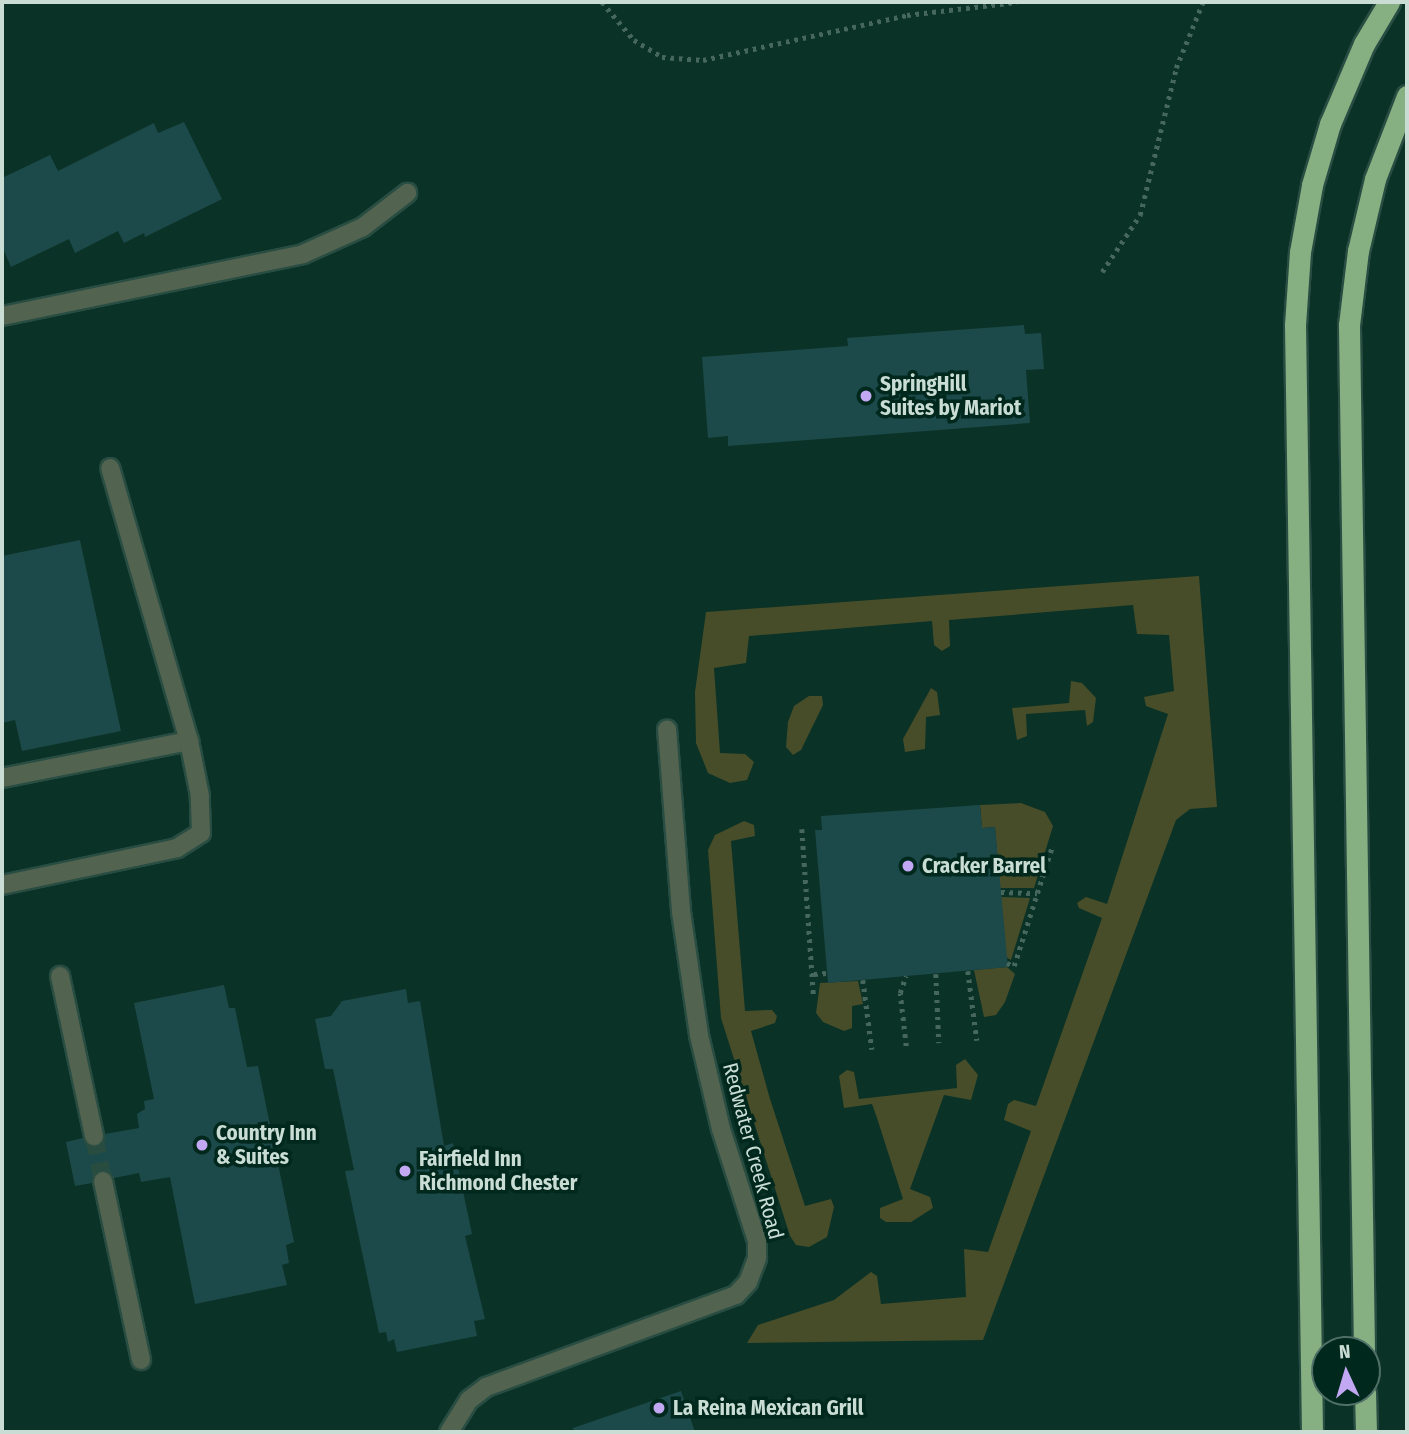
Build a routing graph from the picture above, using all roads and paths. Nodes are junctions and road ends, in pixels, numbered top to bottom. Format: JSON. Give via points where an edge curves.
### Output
{"nodes":[{"id":1,"x":602,"y":2,"type":"edge"},
{"id":2,"x":1017,"y":2,"type":"edge"},
{"id":3,"x":1203,"y":2,"type":"edge"},
{"id":4,"x":1389,"y":2,"type":"edge"},
{"id":5,"x":1407,"y":96,"type":"edge"},
{"id":6,"x":407,"y":193,"type":"dead end"},
{"id":7,"x":1102,"y":272,"type":"dead end"},
{"id":8,"x":2,"y":316,"type":"edge"},
{"id":9,"x":110,"y":468,"type":"dead end"},
{"id":10,"x":667,"y":730,"type":"dead end"},
{"id":11,"x":188,"y":741,"type":"junction"},
{"id":12,"x":2,"y":778,"type":"edge"},
{"id":13,"x":802,"y":829,"type":"dead end"},
{"id":14,"x":1052,"y":847,"type":"dead end"},
{"id":15,"x":2,"y":886,"type":"edge"},
{"id":16,"x":1000,"y":892,"type":"dead end"},
{"id":17,"x":1037,"y":893,"type":"junction"},
{"id":18,"x":1007,"y":963,"type":"dead end"},
{"id":19,"x":968,"y":971,"type":"dead end"},
{"id":20,"x":827,"y":973,"type":"dead end"},
{"id":21,"x":814,"y":974,"type":"junction"},
{"id":22,"x":936,"y":974,"type":"dead end"},
{"id":23,"x":60,"y":976,"type":"dead end"},
{"id":24,"x":906,"y":976,"type":"dead end"},
{"id":25,"x":863,"y":980,"type":"dead end"},
{"id":26,"x":814,"y":999,"type":"dead end"},
{"id":27,"x":977,"y":1040,"type":"dead end"},
{"id":28,"x":939,"y":1043,"type":"dead end"},
{"id":29,"x":906,"y":1046,"type":"dead end"},
{"id":30,"x":872,"y":1049,"type":"dead end"},
{"id":31,"x":94,"y":1136,"type":"tunnel mouth"},
{"id":32,"x":103,"y":1181,"type":"tunnel mouth"},
{"id":33,"x":1364,"y":1336,"type":"edge"},
{"id":34,"x":141,"y":1360,"type":"dead end"},
{"id":35,"x":1365,"y":1406,"type":"edge"},
{"id":36,"x":449,"y":1432,"type":"edge"},
{"id":37,"x":1312,"y":1432,"type":"edge"},
{"id":38,"x":1366,"y":1432,"type":"edge"}],
"edges":[{"from":1,"to":2,"type":"path","via":[[634,40],[662,57],[703,60],[907,15]]},
{"from":3,"to":7,"type":"path","via":[[1175,68],[1140,215]]},
{"from":4,"to":37,"type":"highway","via":[[1364,44],[1335,112],[1312,185],[1300,252],[1295,325]]},
{"from":5,"to":33,"type":"highway","via":[[1376,178],[1358,251],[1349,325]]},
{"from":6,"to":8,"type":"street","via":[[363,227],[303,254]]},
{"from":9,"to":11,"type":"street"},
{"from":10,"to":36,"type":"street","name":"Redwater Creek Road","via":[[681,911],[699,1035],[721,1129],[757,1241],[757,1258],[748,1282],[736,1295],[486,1387],[469,1400]]},
{"from":11,"to":12,"type":"street"},
{"from":11,"to":15,"type":"street","via":[[201,833],[177,848]]},
{"from":13,"to":21,"type":"path"},
{"from":14,"to":17,"type":"path"},
{"from":16,"to":17,"type":"path"},
{"from":17,"to":18,"type":"path","via":[[1014,967]]},
{"from":19,"to":27,"type":"path"},
{"from":20,"to":21,"type":"path"},
{"from":21,"to":26,"type":"path"},
{"from":22,"to":28,"type":"path"},
{"from":23,"to":31,"type":"street"},
{"from":24,"to":29,"type":"path","via":[[900,988]]},
{"from":25,"to":30,"type":"path"},
{"from":32,"to":34,"type":"street"},
{"from":35,"to":38,"type":"highway"}]}
